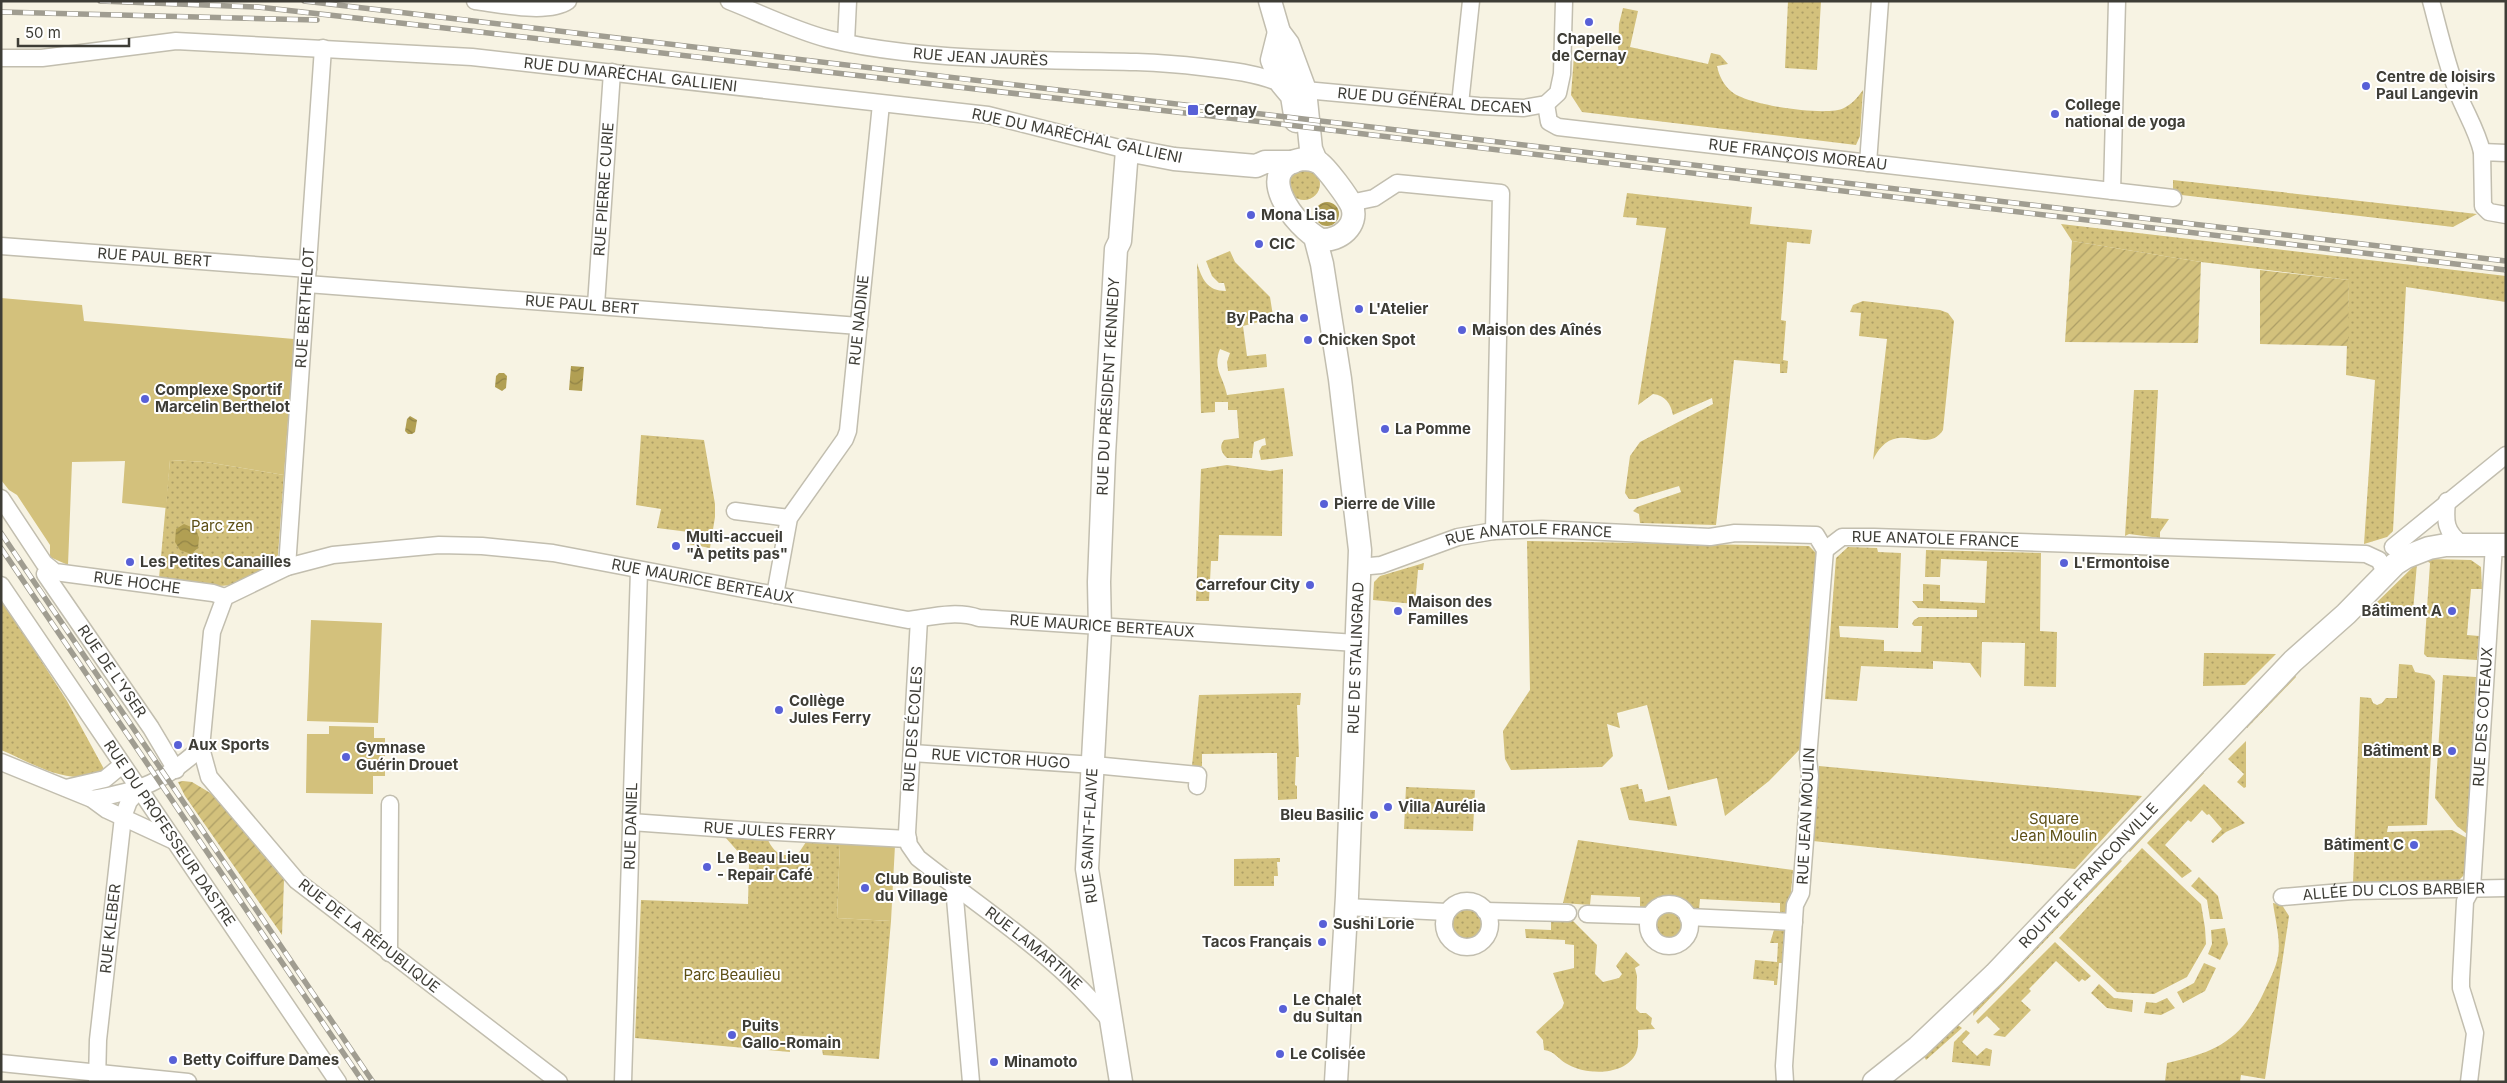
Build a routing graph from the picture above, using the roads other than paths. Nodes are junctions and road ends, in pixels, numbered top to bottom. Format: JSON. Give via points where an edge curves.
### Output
{"nodes":[{"id":1,"x":475,"y":1,"type":"edge"},
{"id":2,"x":568,"y":1,"type":"edge"},
{"id":3,"x":729,"y":1,"type":"edge"},
{"id":4,"x":848,"y":1,"type":"edge"},
{"id":5,"x":1270,"y":1,"type":"edge"},
{"id":6,"x":1471,"y":1,"type":"edge"},
{"id":7,"x":1564,"y":1,"type":"edge"},
{"id":8,"x":1880,"y":1,"type":"edge"},
{"id":9,"x":2116,"y":1,"type":"edge"},
{"id":10,"x":2431,"y":1,"type":"edge"},
{"id":11,"x":1279,"y":32,"type":"junction"},
{"id":12,"x":846,"y":42,"type":"junction"},
{"id":13,"x":323,"y":48,"type":"junction"},
{"id":14,"x":1,"y":58,"type":"edge"},
{"id":15,"x":612,"y":72,"type":"junction"},
{"id":16,"x":1290,"y":80,"type":"junction"},
{"id":17,"x":881,"y":104,"type":"junction"},
{"id":18,"x":1460,"y":104,"type":"junction"},
{"id":19,"x":1546,"y":104,"type":"junction"},
{"id":20,"x":1127,"y":150,"type":"junction"},
{"id":21,"x":2482,"y":152,"type":"junction"},
{"id":22,"x":2506,"y":152,"type":"edge"},
{"id":23,"x":1302,"y":161,"type":"junction"},
{"id":24,"x":1868,"y":163,"type":"junction"},
{"id":25,"x":1256,"y":166,"type":"junction"},
{"id":26,"x":1278,"y":190,"type":"junction"},
{"id":27,"x":2112,"y":191,"type":"junction"},
{"id":28,"x":2173,"y":198,"type":"dead end"},
{"id":29,"x":1351,"y":210,"type":"junction"},
{"id":30,"x":2506,"y":215,"type":"edge"},
{"id":31,"x":1315,"y":237,"type":"junction"},
{"id":32,"x":1,"y":246,"type":"edge"},
{"id":33,"x":307,"y":276,"type":"junction"},
{"id":34,"x":596,"y":305,"type":"junction"},
{"id":35,"x":859,"y":326,"type":"junction"},
{"id":36,"x":2506,"y":455,"type":"edge"},
{"id":37,"x":1,"y":498,"type":"edge"},
{"id":38,"x":2447,"y":501,"type":"junction"},
{"id":39,"x":735,"y":511,"type":"dead end"},
{"id":40,"x":789,"y":518,"type":"junction"},
{"id":41,"x":1494,"y":531,"type":"junction"},
{"id":42,"x":2462,"y":544,"type":"junction"},
{"id":43,"x":2500,"y":545,"type":"edge"},
{"id":44,"x":1825,"y":550,"type":"junction"},
{"id":45,"x":2401,"y":551,"type":"junction"},
{"id":46,"x":1359,"y":567,"type":"junction"},
{"id":47,"x":287,"y":568,"type":"junction"},
{"id":48,"x":639,"y":570,"type":"junction"},
{"id":49,"x":47,"y":571,"type":"junction"},
{"id":50,"x":1,"y":585,"type":"edge"},
{"id":51,"x":775,"y":595,"type":"junction"},
{"id":52,"x":225,"y":597,"type":"junction"},
{"id":53,"x":920,"y":619,"type":"junction"},
{"id":54,"x":1100,"y":624,"type":"junction"},
{"id":55,"x":1356,"y":643,"type":"junction"},
{"id":56,"x":912,"y":753,"type":"junction"},
{"id":57,"x":1,"y":762,"type":"edge"},
{"id":58,"x":205,"y":763,"type":"junction"},
{"id":59,"x":122,"y":765,"type":"junction"},
{"id":60,"x":1094,"y":765,"type":"junction"},
{"id":61,"x":176,"y":770,"type":"junction"},
{"id":62,"x":1197,"y":786,"type":"dead end"},
{"id":63,"x":66,"y":788,"type":"junction"},
{"id":64,"x":139,"y":790,"type":"junction"},
{"id":65,"x":92,"y":799,"type":"junction"},
{"id":66,"x":390,"y":804,"type":"dead end"},
{"id":67,"x":123,"y":817,"type":"junction"},
{"id":68,"x":631,"y":822,"type":"junction"},
{"id":69,"x":908,"y":839,"type":"junction"},
{"id":70,"x":175,"y":841,"type":"junction"},
{"id":71,"x":954,"y":887,"type":"junction"},
{"id":72,"x":2472,"y":888,"type":"junction"},
{"id":73,"x":2506,"y":888,"type":"edge"},
{"id":74,"x":2282,"y":897,"type":"dead end"},
{"id":75,"x":1346,"y":907,"type":"junction"},
{"id":76,"x":1485,"y":911,"type":"junction"},
{"id":77,"x":1447,"y":912,"type":"junction"},
{"id":78,"x":1568,"y":913,"type":"dead end"},
{"id":79,"x":1587,"y":914,"type":"dead end"},
{"id":80,"x":1649,"y":916,"type":"junction"},
{"id":81,"x":1688,"y":916,"type":"junction"},
{"id":82,"x":1794,"y":922,"type":"junction"},
{"id":83,"x":389,"y":952,"type":"junction"},
{"id":84,"x":1112,"y":1023,"type":"junction"},
{"id":85,"x":1,"y":1063,"type":"edge"},
{"id":86,"x":97,"y":1077,"type":"edge"},
{"id":87,"x":1122,"y":1080,"type":"edge"},
{"id":88,"x":188,"y":1082,"type":"edge"},
{"id":89,"x":338,"y":1082,"type":"edge"},
{"id":90,"x":559,"y":1082,"type":"edge"},
{"id":91,"x":623,"y":1082,"type":"edge"},
{"id":92,"x":971,"y":1082,"type":"edge"},
{"id":93,"x":1336,"y":1082,"type":"edge"},
{"id":94,"x":1785,"y":1082,"type":"edge"},
{"id":95,"x":1874,"y":1082,"type":"edge"},
{"id":96,"x":2469,"y":1082,"type":"edge"}],
"edges":[{"from":1,"to":2,"type":"street","via":[[543,8]]},
{"from":3,"to":12,"type":"street","name":"RUE JEAN JAURÈS","via":[[811,33]]},
{"from":4,"to":12,"type":"street"},
{"from":5,"to":11,"type":"street"},
{"from":6,"to":18,"type":"street"},
{"from":7,"to":19,"type":"street","name":"RUE DU GÉNÉRAL DECAEN","via":[[1562,74],[1558,94]]},
{"from":8,"to":24,"type":"street"},
{"from":9,"to":27,"type":"street"},
{"from":10,"to":21,"type":"street","via":[[2456,88],[2477,132]]},
{"from":11,"to":16,"type":"street","via":[[1288,44]]},
{"from":11,"to":16,"type":"street","via":[[1272,60]]},
{"from":12,"to":16,"type":"street","name":"RUE JEAN JAURÈS","via":[[1001,59],[1118,60],[1239,71]]},
{"from":13,"to":14,"type":"street","name":"RUE DU MARÉCHAL GALLIENI","via":[[176,41],[42,58]]},
{"from":13,"to":15,"type":"street","name":"RUE DU MARÉCHAL GALLIENI","via":[[472,57]]},
{"from":13,"to":33,"type":"street","name":"RUE BERTHELOT"},
{"from":15,"to":17,"type":"street","name":"RUE DU MARÉCHAL GALLIENI"},
{"from":15,"to":34,"type":"street","name":"RUE PIERRE CURIE"},
{"from":16,"to":18,"type":"street","name":"RUE DU GÉNÉRAL DECAEN"},
{"from":16,"to":23,"type":"street","via":[[1311,149]]},
{"from":17,"to":20,"type":"street","name":"RUE DU MARÉCHAL GALLIENI","via":[[988,115]]},
{"from":17,"to":35,"type":"street","name":"RUE NADINE"},
{"from":18,"to":19,"type":"street","name":"RUE DU GÉNÉRAL DECAEN","via":[[1524,108]]},
{"from":19,"to":24,"type":"street","name":"RUE FRANÇOIS MOREAU","via":[[1550,122],[1558,127]]},
{"from":20,"to":25,"type":"street","name":"RUE DU MARÉCHAL GALLIENI","via":[[1174,159]]},
{"from":20,"to":54,"type":"street","name":"RUE DU PRÉSIDENT KENNEDY","via":[[1120,241],[1116,249],[1104,455]]},
{"from":21,"to":22,"type":"street"},
{"from":21,"to":30,"type":"street","via":[[2484,206],[2489,212]]},
{"from":23,"to":25,"type":"street","name":"RUE DU MARÉCHAL GALLIENI","via":[[1265,162]]},
{"from":23,"to":26,"type":"street","via":[[1279,176]]},
{"from":23,"to":29,"type":"street","via":[[1324,168]]},
{"from":24,"to":27,"type":"street","name":"RUE FRANÇOIS MOREAU"},
{"from":25,"to":26,"type":"street"},
{"from":26,"to":31,"type":"street","via":[[1282,200]]},
{"from":27,"to":28,"type":"street"},
{"from":29,"to":31,"type":"street","via":[[1347,229],[1339,237],[1325,240]]},
{"from":29,"to":41,"type":"street","via":[[1371,205],[1374,198],[1397,183],[1501,193]]},
{"from":31,"to":46,"type":"street","name":"RUE DE STALINGRAD","via":[[1330,309],[1349,440]]},
{"from":32,"to":33,"type":"street","name":"RUE PAUL BERT"},
{"from":33,"to":34,"type":"street","name":"RUE PAUL BERT"},
{"from":33,"to":47,"type":"street","name":"RUE BERTHELOT"},
{"from":34,"to":35,"type":"street","name":"RUE PAUL BERT"},
{"from":35,"to":40,"type":"street","name":"RUE NADINE","via":[[848,431]]},
{"from":36,"to":38,"type":"street","name":"ROUTE DE FRANCONVILLE"},
{"from":37,"to":49,"type":"street","name":"RUE DE L'YSER"},
{"from":38,"to":42,"type":"street","via":[[2448,528],[2451,536]]},
{"from":38,"to":45,"type":"street","name":"ROUTE DE FRANCONVILLE"},
{"from":39,"to":40,"type":"street"},
{"from":40,"to":51,"type":"street","name":"RUE NADINE"},
{"from":41,"to":44,"type":"street","name":"RUE ANATOLE FRANCE","via":[[1551,529],[1700,537],[1735,533],[1816,535]]},
{"from":41,"to":46,"type":"street","name":"RUE ANATOLE FRANCE","via":[[1458,537],[1380,565]]},
{"from":42,"to":43,"type":"street"},
{"from":42,"to":45,"type":"street"},
{"from":43,"to":72,"type":"street","name":"RUE DES COTEAUX"},
{"from":44,"to":45,"type":"street","name":"RUE ANATOLE FRANCE","via":[[1842,537],[1874,537],[2366,554]]},
{"from":44,"to":82,"type":"street","name":"RUE JEAN MOULIN","via":[[1801,893]]},
{"from":45,"to":95,"type":"street","name":"ROUTE DE FRANCONVILLE","via":[[2346,614],[2293,661],[2002,967],[1918,1047]]},
{"from":46,"to":55,"type":"street","name":"RUE DE STALINGRAD"},
{"from":47,"to":48,"type":"street","name":"RUE MAURICE BERTEAUX","via":[[333,556],[439,545],[554,553]]},
{"from":47,"to":52,"type":"street","name":"RUE MAURICE BERTEAUX"},
{"from":48,"to":51,"type":"street","name":"RUE MAURICE BERTEAUX"},
{"from":48,"to":68,"type":"street","name":"RUE DANIEL"},
{"from":49,"to":52,"type":"street","name":"RUE HOCHE"},
{"from":49,"to":61,"type":"street","name":"RUE DE L'YSER"},
{"from":50,"to":59,"type":"street","name":"RUE DU PROFESSEUR DASTRE"},
{"from":51,"to":53,"type":"street","name":"RUE MAURICE BERTEAUX","via":[[908,620]]},
{"from":52,"to":58,"type":"street","via":[[212,632]]},
{"from":53,"to":54,"type":"street","name":"RUE MAURICE BERTEAUX","via":[[968,614],[979,618]]},
{"from":53,"to":56,"type":"street","name":"RUE DES ÉCOLES"},
{"from":54,"to":55,"type":"street","name":"RUE MAURICE BERTEAUX","via":[[1187,633]]},
{"from":54,"to":60,"type":"street","name":"RUE SAINT-FLAIVE"},
{"from":55,"to":75,"type":"street","name":"RUE DE STALINGRAD"},
{"from":56,"to":60,"type":"street","name":"RUE VICTOR HUGO"},
{"from":56,"to":69,"type":"street","name":"RUE DES ÉCOLES"},
{"from":57,"to":63,"type":"street"},
{"from":58,"to":61,"type":"street"},
{"from":58,"to":61,"type":"street"},
{"from":58,"to":83,"type":"street","name":"RUE DE LA RÉPUBLIQUE","via":[[298,881]]},
{"from":59,"to":63,"type":"street","via":[[105,779]]},
{"from":59,"to":64,"type":"street","name":"RUE DU PROFESSEUR DASTRE"},
{"from":60,"to":62,"type":"street","name":"RUE VICTOR HUGO","via":[[1198,775]]},
{"from":60,"to":84,"type":"street","name":"RUE SAINT-FLAIVE","via":[[1087,869]]},
{"from":61,"to":64,"type":"street"},
{"from":63,"to":65,"type":"street"},
{"from":64,"to":65,"type":"street"},
{"from":64,"to":67,"type":"street","name":"RUE KLEBER"},
{"from":64,"to":70,"type":"street","name":"RUE DU PROFESSEUR DASTRE"},
{"from":65,"to":67,"type":"street"},
{"from":66,"to":83,"type":"street"},
{"from":67,"to":70,"type":"street"},
{"from":67,"to":86,"type":"street","name":"RUE KLEBER","via":[[98,1040]]},
{"from":68,"to":69,"type":"street","name":"RUE JULES FERRY"},
{"from":68,"to":91,"type":"street","name":"RUE DANIEL"},
{"from":69,"to":71,"type":"street","name":"RUE LAMARTINE","via":[[918,858]]},
{"from":70,"to":89,"type":"street","name":"RUE DU PROFESSEUR DASTRE"},
{"from":71,"to":84,"type":"street","name":"RUE LAMARTINE","via":[[1046,955],[1092,998]]},
{"from":71,"to":92,"type":"street"},
{"from":72,"to":73,"type":"street","name":"ALLÉE DU CLOS BARBIER"},
{"from":72,"to":74,"type":"street","name":"ALLÉE DU CLOS BARBIER","via":[[2353,891]]},
{"from":72,"to":96,"type":"street","name":"RUE DES COTEAUX","via":[[2465,901],[2461,979],[2475,1033]]},
{"from":75,"to":77,"type":"street"},
{"from":75,"to":93,"type":"street","name":"RUE DE STALINGRAD"},
{"from":76,"to":77,"type":"street","via":[[1469,901],[1457,903]]},
{"from":76,"to":77,"type":"street","via":[[1490,924],[1485,937],[1468,947],[1455,944],[1446,933],[1444,922]]},
{"from":76,"to":78,"type":"street"},
{"from":79,"to":80,"type":"street"},
{"from":80,"to":81,"type":"street","via":[[1657,907],[1669,904],[1681,907]]},
{"from":80,"to":81,"type":"street","via":[[1649,933],[1656,942],[1667,946],[1679,943],[1688,934]]},
{"from":81,"to":82,"type":"street"},
{"from":82,"to":94,"type":"street","name":"RUE JEAN MOULIN"},
{"from":83,"to":90,"type":"street","name":"RUE DE LA RÉPUBLIQUE"},
{"from":84,"to":87,"type":"street","name":"RUE SAINT-FLAIVE"},
{"from":85,"to":86,"type":"street"},
{"from":86,"to":88,"type":"street"}]}
